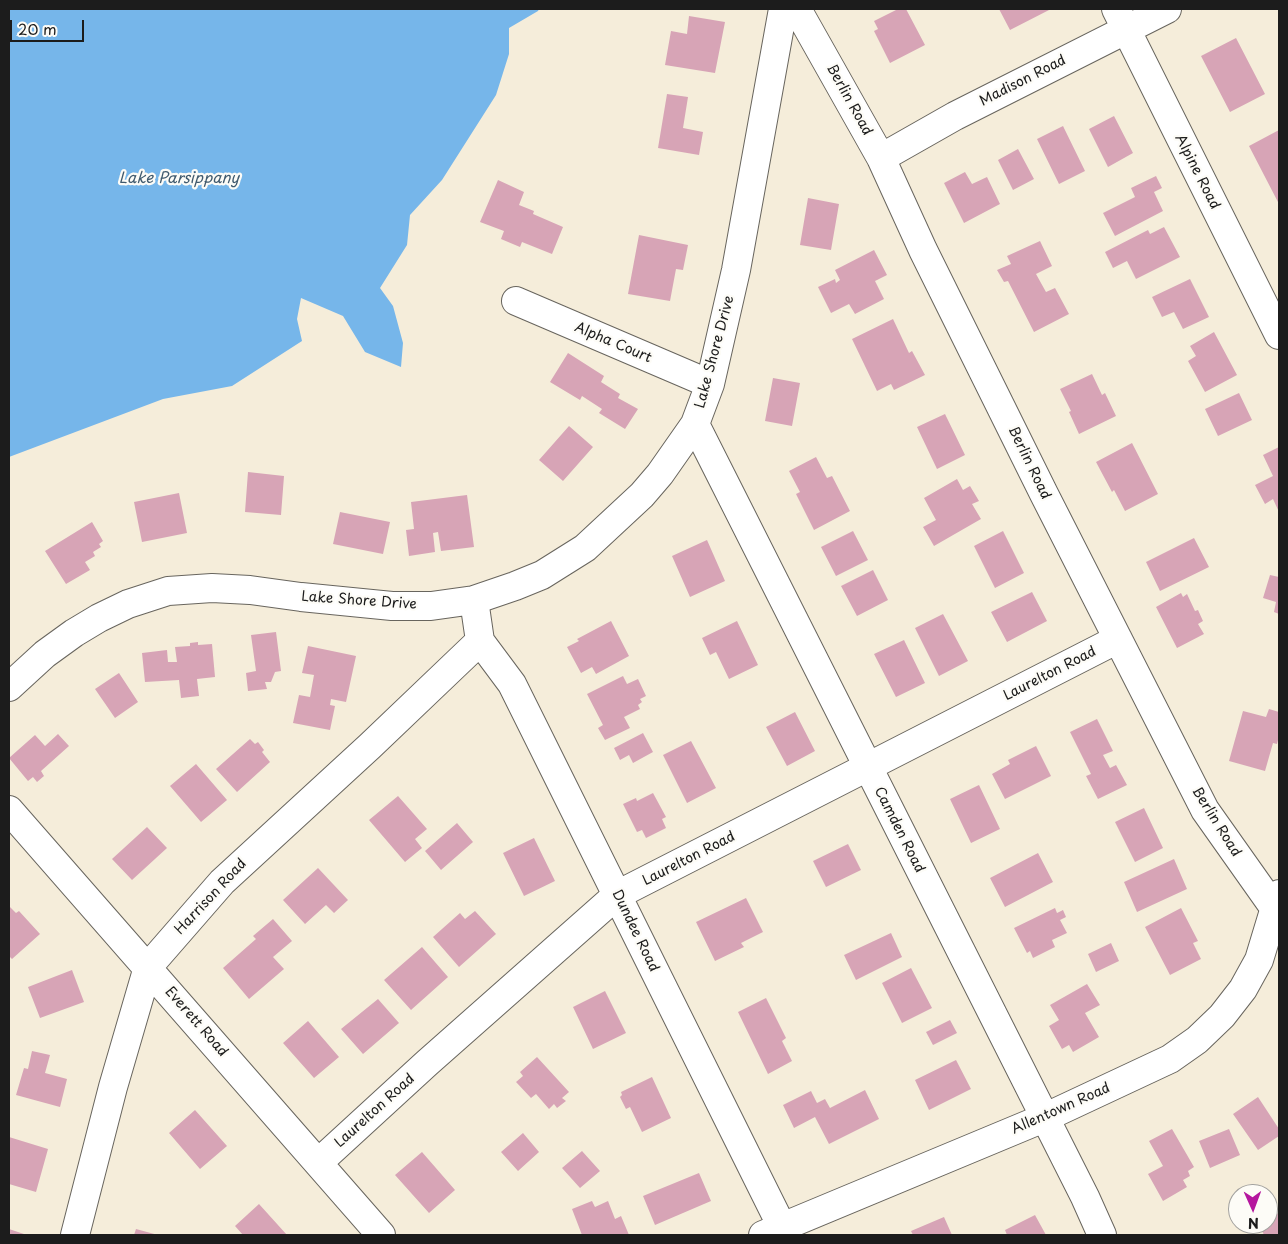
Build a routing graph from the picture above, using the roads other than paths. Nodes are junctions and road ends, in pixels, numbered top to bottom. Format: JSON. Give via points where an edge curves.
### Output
{"nodes":[{"id":1,"x":783,"y":9,"type":"edge"},
{"id":2,"x":797,"y":9,"type":"edge"},
{"id":3,"x":1167,"y":9,"type":"edge"},
{"id":4,"x":1121,"y":19,"type":"edge"},
{"id":5,"x":881,"y":158,"type":"junction"},
{"id":6,"x":516,"y":301,"type":"dead end"},
{"id":7,"x":1279,"y":335,"type":"edge"},
{"id":8,"x":710,"y":384,"type":"junction"},
{"id":9,"x":695,"y":424,"type":"junction"},
{"id":10,"x":474,"y":600,"type":"junction"},
{"id":11,"x":1118,"y":639,"type":"junction"},
{"id":12,"x":480,"y":641,"type":"junction"},
{"id":13,"x":9,"y":687,"type":"edge"},
{"id":14,"x":868,"y":768,"type":"junction"},
{"id":15,"x":9,"y":810,"type":"edge"},
{"id":16,"x":617,"y":895,"type":"junction"},
{"id":17,"x":1277,"y":901,"type":"edge"},
{"id":18,"x":148,"y":967,"type":"junction"},
{"id":19,"x":1044,"y":1118,"type":"junction"},
{"id":20,"x":318,"y":1163,"type":"junction"},
{"id":21,"x":773,"y":1231,"type":"edge"},
{"id":22,"x":75,"y":1235,"type":"edge"},
{"id":23,"x":381,"y":1235,"type":"edge"},
{"id":24,"x":1102,"y":1235,"type":"edge"}],
"edges":[{"from":1,"to":8,"type":"street","name":"Lake Shore Drive","via":[[736,270]]},
{"from":2,"to":5,"type":"street","name":"Berlin Road"},
{"from":3,"to":4,"type":"street","name":"Madison Road"},
{"from":4,"to":5,"type":"street","name":"Madison Road"},
{"from":4,"to":7,"type":"street","name":"Alpine Road"},
{"from":5,"to":11,"type":"street","name":"Berlin Road"},
{"from":6,"to":8,"type":"street","name":"Alpha Court"},
{"from":8,"to":9,"type":"street","name":"Lake Shore Drive"},
{"from":9,"to":10,"type":"street","name":"Lake Shore Drive","via":[[642,495],[585,548],[542,575]]},
{"from":9,"to":14,"type":"street","name":"Camden Road"},
{"from":10,"to":12,"type":"street"},
{"from":10,"to":13,"type":"street","name":"Lake Shore Drive","via":[[431,606],[392,606],[250,590],[212,588],[168,592],[128,604],[99,618],[45,654]]},
{"from":11,"to":14,"type":"street","name":"Laurelton Road"},
{"from":11,"to":17,"type":"street","name":"Berlin Road","via":[[1205,810]]},
{"from":12,"to":16,"type":"street","name":"Dundee Road","via":[[512,684]]},
{"from":12,"to":18,"type":"street","name":"Harrison Road","via":[[222,882]]},
{"from":14,"to":16,"type":"street","name":"Laurelton Road"},
{"from":14,"to":19,"type":"street","name":"Camden Road"},
{"from":15,"to":18,"type":"street","name":"Everett Road"},
{"from":16,"to":20,"type":"street","name":"Laurelton Road"},
{"from":16,"to":21,"type":"street","name":"Dundee Road"},
{"from":17,"to":19,"type":"street","name":"Allentown Road","via":[[1259,960],[1243,989],[1197,1040],[1170,1059]]},
{"from":18,"to":20,"type":"street","name":"Everett Road"},
{"from":18,"to":22,"type":"street","name":"Harrison Road"},
{"from":19,"to":21,"type":"street","name":"Allentown Road"},
{"from":19,"to":24,"type":"street","name":"Camden Road"},
{"from":20,"to":23,"type":"street","name":"Everett Road"}]}
